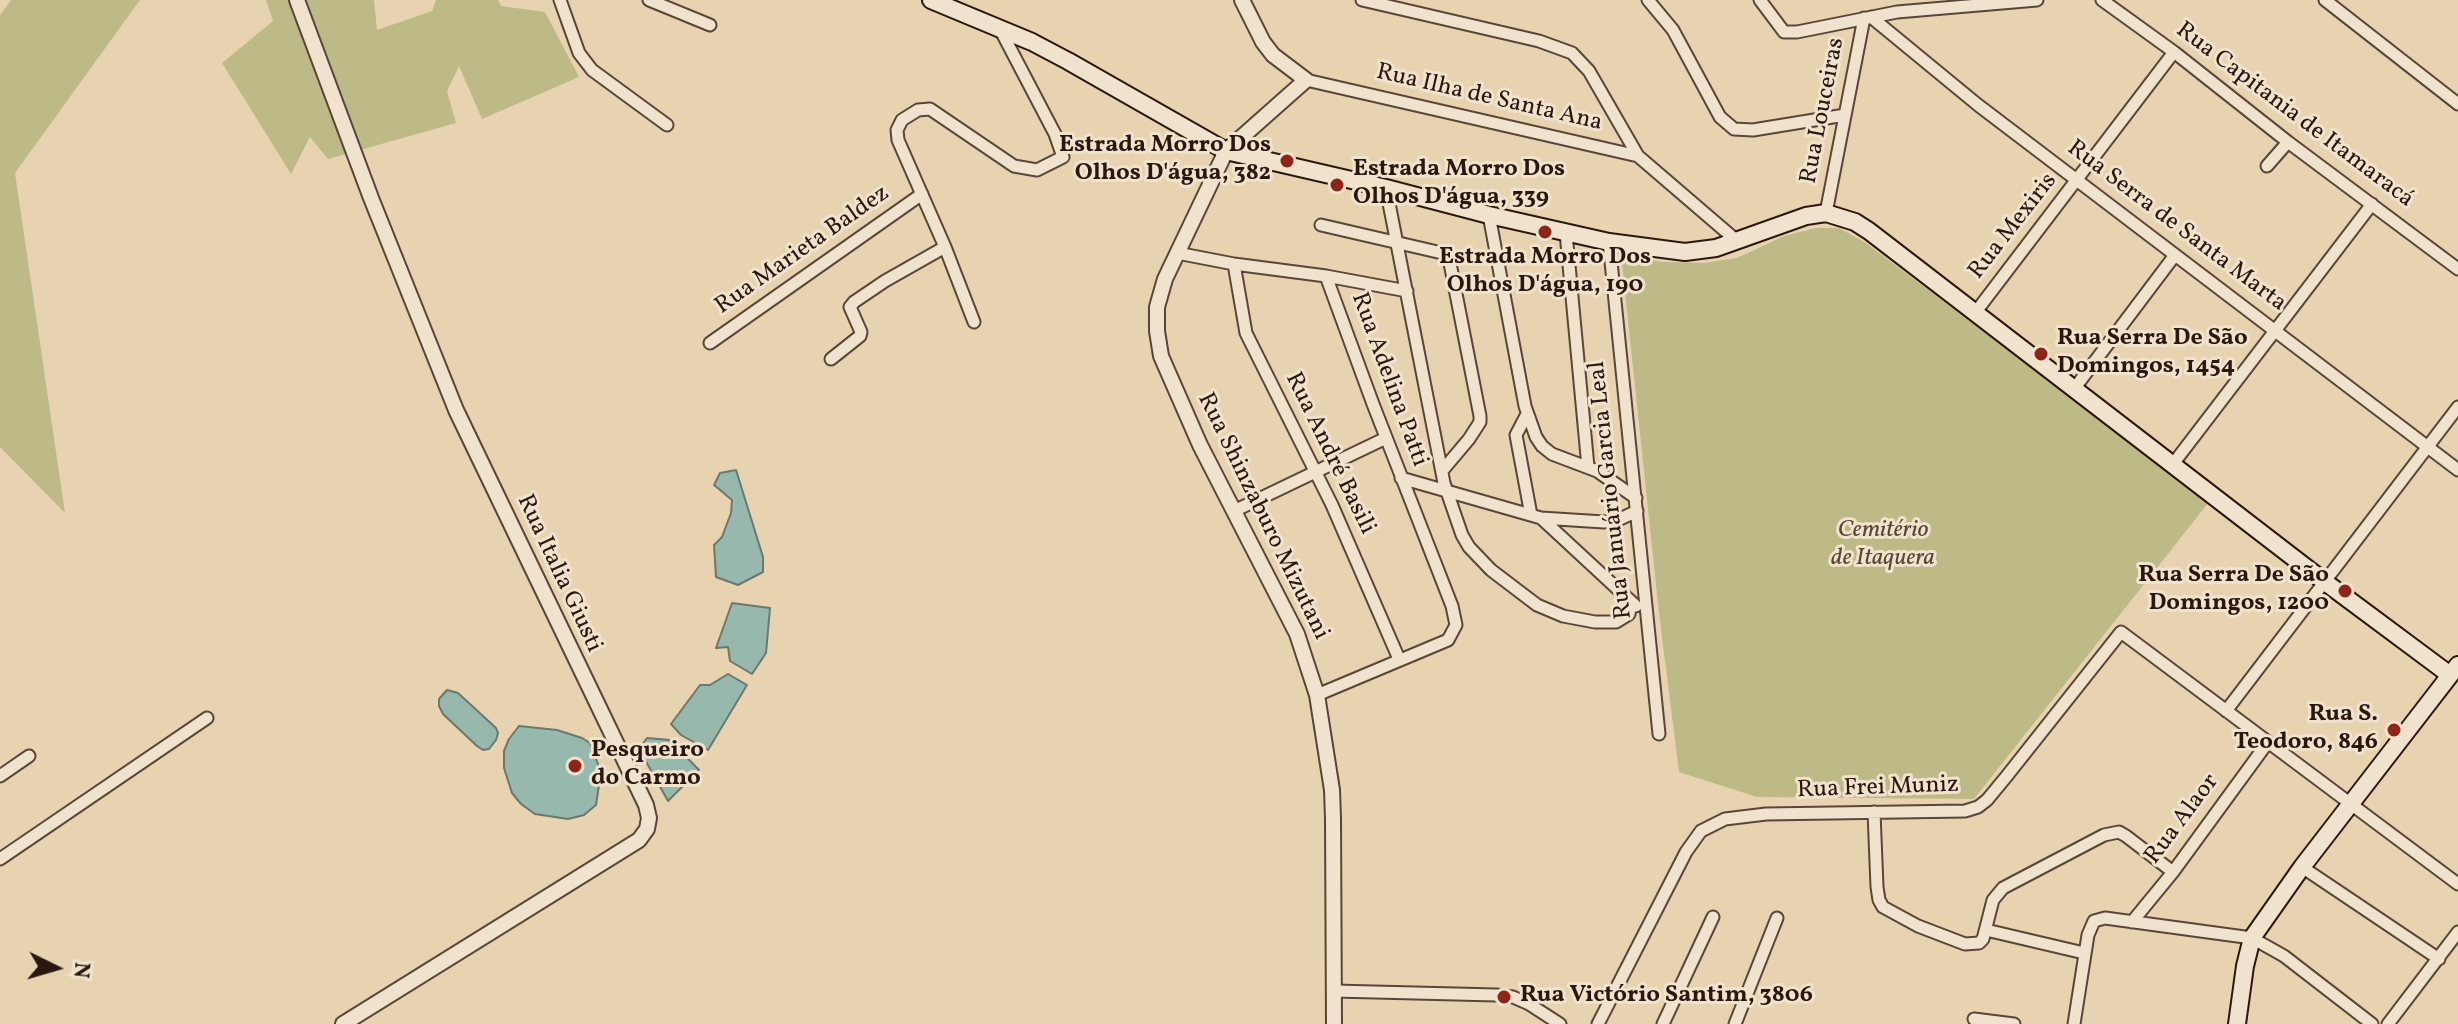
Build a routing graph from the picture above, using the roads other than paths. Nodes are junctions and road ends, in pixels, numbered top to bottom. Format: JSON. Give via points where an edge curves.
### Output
{"nodes":[{"id":1,"x":297,"y":0,"type":"edge"},
{"id":2,"x":560,"y":0,"type":"edge"},
{"id":3,"x":649,"y":0,"type":"edge"},
{"id":4,"x":931,"y":0,"type":"edge"},
{"id":5,"x":1242,"y":0,"type":"edge"},
{"id":6,"x":1362,"y":0,"type":"edge"},
{"id":7,"x":1648,"y":0,"type":"edge"},
{"id":8,"x":1760,"y":0,"type":"edge"},
{"id":9,"x":2037,"y":0,"type":"edge"},
{"id":10,"x":2102,"y":0,"type":"edge"},
{"id":11,"x":2325,"y":0,"type":"edge"},
{"id":12,"x":1377,"y":2,"type":"edge"},
{"id":13,"x":1868,"y":17,"type":"junction"},
{"id":14,"x":710,"y":25,"type":"dead end"},
{"id":15,"x":999,"y":29,"type":"junction"},
{"id":16,"x":1032,"y":42,"type":"junction"},
{"id":17,"x":2174,"y":52,"type":"junction"},
{"id":18,"x":1019,"y":66,"type":"junction"},
{"id":19,"x":1306,"y":80,"type":"junction"},
{"id":20,"x":2458,"y":104,"type":"edge"},
{"id":21,"x":1845,"y":115,"type":"junction"},
{"id":22,"x":667,"y":125,"type":"dead end"},
{"id":23,"x":2288,"y":142,"type":"junction"},
{"id":24,"x":1226,"y":151,"type":"junction"},
{"id":25,"x":1638,"y":156,"type":"junction"},
{"id":26,"x":2267,"y":166,"type":"dead end"},
{"id":27,"x":2077,"y":181,"type":"junction"},
{"id":28,"x":1386,"y":188,"type":"junction"},
{"id":29,"x":922,"y":194,"type":"junction"},
{"id":30,"x":2372,"y":204,"type":"junction"},
{"id":31,"x":1826,"y":213,"type":"junction"},
{"id":32,"x":1489,"y":215,"type":"junction"},
{"id":33,"x":1321,"y":225,"type":"dead end"},
{"id":34,"x":1566,"y":233,"type":"junction"},
{"id":35,"x":1398,"y":241,"type":"junction"},
{"id":36,"x":1737,"y":241,"type":"junction"},
{"id":37,"x":1609,"y":242,"type":"junction"},
{"id":38,"x":945,"y":247,"type":"junction"},
{"id":39,"x":1177,"y":253,"type":"junction"},
{"id":40,"x":2175,"y":255,"type":"junction"},
{"id":41,"x":1234,"y":264,"type":"junction"},
{"id":42,"x":2457,"y":266,"type":"edge"},
{"id":43,"x":1326,"y":276,"type":"junction"},
{"id":44,"x":1407,"y":291,"type":"junction"},
{"id":45,"x":1975,"y":313,"type":"junction"},
{"id":46,"x":974,"y":322,"type":"dead end"},
{"id":47,"x":2274,"y":329,"type":"junction"},
{"id":48,"x":710,"y":343,"type":"dead end"},
{"id":49,"x":831,"y":359,"type":"dead end"},
{"id":50,"x":2074,"y":389,"type":"junction"},
{"id":51,"x":2458,"y":407,"type":"edge"},
{"id":52,"x":1527,"y":414,"type":"junction"},
{"id":53,"x":1386,"y":438,"type":"junction"},
{"id":54,"x":2427,"y":446,"type":"junction"},
{"id":55,"x":2173,"y":464,"type":"junction"},
{"id":56,"x":1588,"y":467,"type":"junction"},
{"id":57,"x":2458,"y":470,"type":"edge"},
{"id":58,"x":1317,"y":471,"type":"junction"},
{"id":59,"x":1442,"y":471,"type":"junction"},
{"id":60,"x":1401,"y":478,"type":"junction"},
{"id":61,"x":1447,"y":492,"type":"junction"},
{"id":62,"x":1636,"y":498,"type":"junction"},
{"id":63,"x":1234,"y":511,"type":"junction"},
{"id":64,"x":1637,"y":511,"type":"junction"},
{"id":65,"x":1536,"y":516,"type":"junction"},
{"id":66,"x":2325,"y":582,"type":"junction"},
{"id":67,"x":1630,"y":609,"type":"junction"},
{"id":68,"x":1647,"y":612,"type":"junction"},
{"id":69,"x":1399,"y":659,"type":"junction"},
{"id":70,"x":2455,"y":674,"type":"edge"},
{"id":71,"x":1317,"y":695,"type":"junction"},
{"id":72,"x":2226,"y":711,"type":"junction"},
{"id":73,"x":207,"y":718,"type":"dead end"},
{"id":74,"x":1659,"y":734,"type":"dead end"},
{"id":75,"x":2268,"y":742,"type":"junction"},
{"id":76,"x":29,"y":756,"type":"dead end"},
{"id":77,"x":0,"y":776,"type":"edge"},
{"id":78,"x":2352,"y":804,"type":"junction"},
{"id":79,"x":1874,"y":812,"type":"junction"},
{"id":80,"x":0,"y":859,"type":"edge"},
{"id":81,"x":2302,"y":867,"type":"junction"},
{"id":82,"x":2173,"y":872,"type":"junction"},
{"id":83,"x":2458,"y":884,"type":"edge"},
{"id":84,"x":1713,"y":917,"type":"dead end"},
{"id":85,"x":1777,"y":918,"type":"dead end"},
{"id":86,"x":2132,"y":922,"type":"junction"},
{"id":87,"x":1986,"y":930,"type":"junction"},
{"id":88,"x":2458,"y":932,"type":"edge"},
{"id":89,"x":2252,"y":938,"type":"junction"},
{"id":90,"x":2084,"y":953,"type":"junction"},
{"id":91,"x":2439,"y":959,"type":"junction"},
{"id":92,"x":1334,"y":991,"type":"junction"},
{"id":93,"x":1974,"y":1019,"type":"dead end"},
{"id":94,"x":343,"y":1024,"type":"edge"},
{"id":95,"x":1334,"y":1024,"type":"edge"},
{"id":96,"x":1560,"y":1024,"type":"edge"},
{"id":97,"x":1598,"y":1024,"type":"edge"},
{"id":98,"x":1663,"y":1024,"type":"edge"},
{"id":99,"x":1735,"y":1024,"type":"edge"},
{"id":100,"x":2014,"y":1024,"type":"edge"},
{"id":101,"x":2074,"y":1024,"type":"edge"},
{"id":102,"x":2237,"y":1024,"type":"edge"},
{"id":103,"x":2372,"y":1024,"type":"edge"},
{"id":104,"x":2388,"y":1024,"type":"edge"}],
"edges":[{"from":1,"to":94,"type":"street","name":"Rua Italia Giusti","via":[[456,410],[649,818],[639,840]]},
{"from":2,"to":22,"type":"street","via":[[579,53],[592,70]]},
{"from":3,"to":14,"type":"street"},
{"from":4,"to":15,"type":"main road"},
{"from":5,"to":19,"type":"street","name":"Rua Ilha de Santa Ana","via":[[1273,55]]},
{"from":6,"to":12,"type":"street"},
{"from":7,"to":21,"type":"street","via":[[1673,30],[1720,117],[1734,129]]},
{"from":8,"to":13,"type":"street","via":[[1784,32]]},
{"from":9,"to":13,"type":"street"},
{"from":10,"to":17,"type":"street","name":"Rua Capitania de Itamaracá"},
{"from":11,"to":20,"type":"street"},
{"from":12,"to":25,"type":"street","via":[[1572,53],[1595,81]]},
{"from":13,"to":21,"type":"street","name":"Rua Louceiras"},
{"from":13,"to":27,"type":"street","name":"Rua Serra de Santa Marta"},
{"from":15,"to":16,"type":"main road"},
{"from":15,"to":18,"type":"street"},
{"from":16,"to":18,"type":"street"},
{"from":16,"to":24,"type":"main road"},
{"from":17,"to":23,"type":"street","name":"Rua Capitania de Itamaracá"},
{"from":17,"to":27,"type":"street","name":"Rua Mexiris"},
{"from":18,"to":29,"type":"street","via":[[1063,157],[1044,168],[1014,166],[939,114],[918,110],[897,130]]},
{"from":19,"to":24,"type":"street","name":"Rua Shinzaburo Mizutani"},
{"from":19,"to":25,"type":"street","name":"Rua Ilha de Santa Ana"},
{"from":21,"to":31,"type":"street","name":"Rua Louceiras"},
{"from":23,"to":26,"type":"street"},
{"from":23,"to":30,"type":"street","name":"Rua Capitania de Itamaracá"},
{"from":24,"to":28,"type":"main road"},
{"from":24,"to":39,"type":"street","name":"Rua Shinzaburo Mizutani"},
{"from":25,"to":36,"type":"street","name":"Rua Ilha de Santa Ana"},
{"from":27,"to":40,"type":"street","name":"Rua Serra de Santa Marta"},
{"from":27,"to":45,"type":"street","name":"Rua Mexiris"},
{"from":28,"to":32,"type":"main road"},
{"from":28,"to":35,"type":"street"},
{"from":29,"to":38,"type":"street"},
{"from":29,"to":48,"type":"street","name":"Rua Marieta Baldez"},
{"from":30,"to":42,"type":"street","name":"Rua Capitania de Itamaracá"},
{"from":30,"to":47,"type":"street"},
{"from":31,"to":36,"type":"main road"},
{"from":31,"to":45,"type":"main road","via":[[1869,231]]},
{"from":32,"to":34,"type":"main road"},
{"from":32,"to":52,"type":"street"},
{"from":33,"to":35,"type":"street"},
{"from":34,"to":37,"type":"main road"},
{"from":34,"to":56,"type":"street"},
{"from":35,"to":44,"type":"street"},
{"from":35,"to":59,"type":"street","via":[[1447,255],[1452,264],[1480,422]]},
{"from":36,"to":37,"type":"main road","via":[[1685,252]]},
{"from":37,"to":62,"type":"street","name":"Rua Januário Garcia Leal"},
{"from":38,"to":46,"type":"street"},
{"from":38,"to":49,"type":"street","via":[[854,302],[850,307],[860,336]]},
{"from":39,"to":41,"type":"street","name":"Rua Adelina Patti"},
{"from":39,"to":63,"type":"street","name":"Rua Shinzaburo Mizutani","via":[[1157,307],[1161,356]]},
{"from":40,"to":47,"type":"street","name":"Rua Serra de Santa Marta"},
{"from":40,"to":50,"type":"street"},
{"from":41,"to":43,"type":"street","name":"Rua Adelina Patti"},
{"from":41,"to":58,"type":"street","name":"Rua André Basili","via":[[1246,333]]},
{"from":43,"to":44,"type":"street"},
{"from":43,"to":53,"type":"street","name":"Rua Adelina Patti"},
{"from":44,"to":59,"type":"street"},
{"from":45,"to":50,"type":"main road"},
{"from":47,"to":54,"type":"street","name":"Rua Serra de Santa Marta"},
{"from":47,"to":55,"type":"street"},
{"from":50,"to":55,"type":"main road"},
{"from":51,"to":54,"type":"street"},
{"from":52,"to":56,"type":"street","via":[[1542,446]]},
{"from":52,"to":65,"type":"street","via":[[1516,435]]},
{"from":53,"to":58,"type":"street"},
{"from":53,"to":60,"type":"street","name":"Rua Adelina Patti"},
{"from":54,"to":57,"type":"street","name":"Rua Serra de Santa Marta"},
{"from":54,"to":66,"type":"street"},
{"from":55,"to":66,"type":"main road"},
{"from":56,"to":62,"type":"street"},
{"from":58,"to":63,"type":"street"},
{"from":58,"to":69,"type":"street","name":"Rua André Basili"},
{"from":59,"to":61,"type":"street"},
{"from":60,"to":61,"type":"street"},
{"from":60,"to":69,"type":"street","name":"Rua Adelina Patti","via":[[1456,625],[1448,640]]},
{"from":61,"to":65,"type":"street"},
{"from":61,"to":67,"type":"street","via":[[1469,547],[1537,605],[1595,622],[1616,622]]},
{"from":62,"to":64,"type":"street","name":"Rua Januário Garcia Leal"},
{"from":63,"to":71,"type":"street","name":"Rua Shinzaburo Mizutani","via":[[1297,634]]},
{"from":64,"to":65,"type":"street","via":[[1604,522]]},
{"from":64,"to":68,"type":"street","name":"Rua Januário Garcia Leal"},
{"from":65,"to":67,"type":"street"},
{"from":66,"to":70,"type":"main road"},
{"from":66,"to":72,"type":"street"},
{"from":67,"to":68,"type":"street"},
{"from":68,"to":74,"type":"street","name":"Rua Januário Garcia Leal"},
{"from":69,"to":71,"type":"street"},
{"from":70,"to":78,"type":"main road"},
{"from":71,"to":92,"type":"street","name":"Rua Shinzaburo Mizutani","via":[[1332,790]]},
{"from":72,"to":75,"type":"street"},
{"from":72,"to":79,"type":"street","name":"Rua Frei Muniz","via":[[2121,632],[1978,807]]},
{"from":73,"to":80,"type":"street"},
{"from":75,"to":78,"type":"street"},
{"from":75,"to":82,"type":"street","name":"Rua Alaor"},
{"from":76,"to":77,"type":"street"},
{"from":78,"to":81,"type":"main road"},
{"from":78,"to":83,"type":"street"},
{"from":79,"to":87,"type":"street","via":[[1877,887],[1883,907],[1965,944],[1979,943]]},
{"from":79,"to":97,"type":"street","name":"Rua Frei Muniz","via":[[1742,817],[1701,831]]},
{"from":81,"to":89,"type":"main road"},
{"from":81,"to":91,"type":"street"},
{"from":82,"to":86,"type":"street","name":"Rua Alaor"},
{"from":82,"to":87,"type":"street","via":[[2119,832],[2104,835],[2003,888],[1993,900]]},
{"from":84,"to":98,"type":"street"},
{"from":85,"to":99,"type":"street"},
{"from":86,"to":89,"type":"street"},
{"from":86,"to":90,"type":"street","via":[[2094,921]]},
{"from":87,"to":90,"type":"street"},
{"from":88,"to":91,"type":"street"},
{"from":89,"to":102,"type":"main road"},
{"from":89,"to":103,"type":"street","via":[[2284,956]]},
{"from":90,"to":101,"type":"street"},
{"from":91,"to":104,"type":"street"},
{"from":92,"to":95,"type":"street","name":"Rua Shinzaburo Mizutani"},
{"from":92,"to":96,"type":"street","via":[[1505,996]]},
{"from":93,"to":100,"type":"street"}]}
